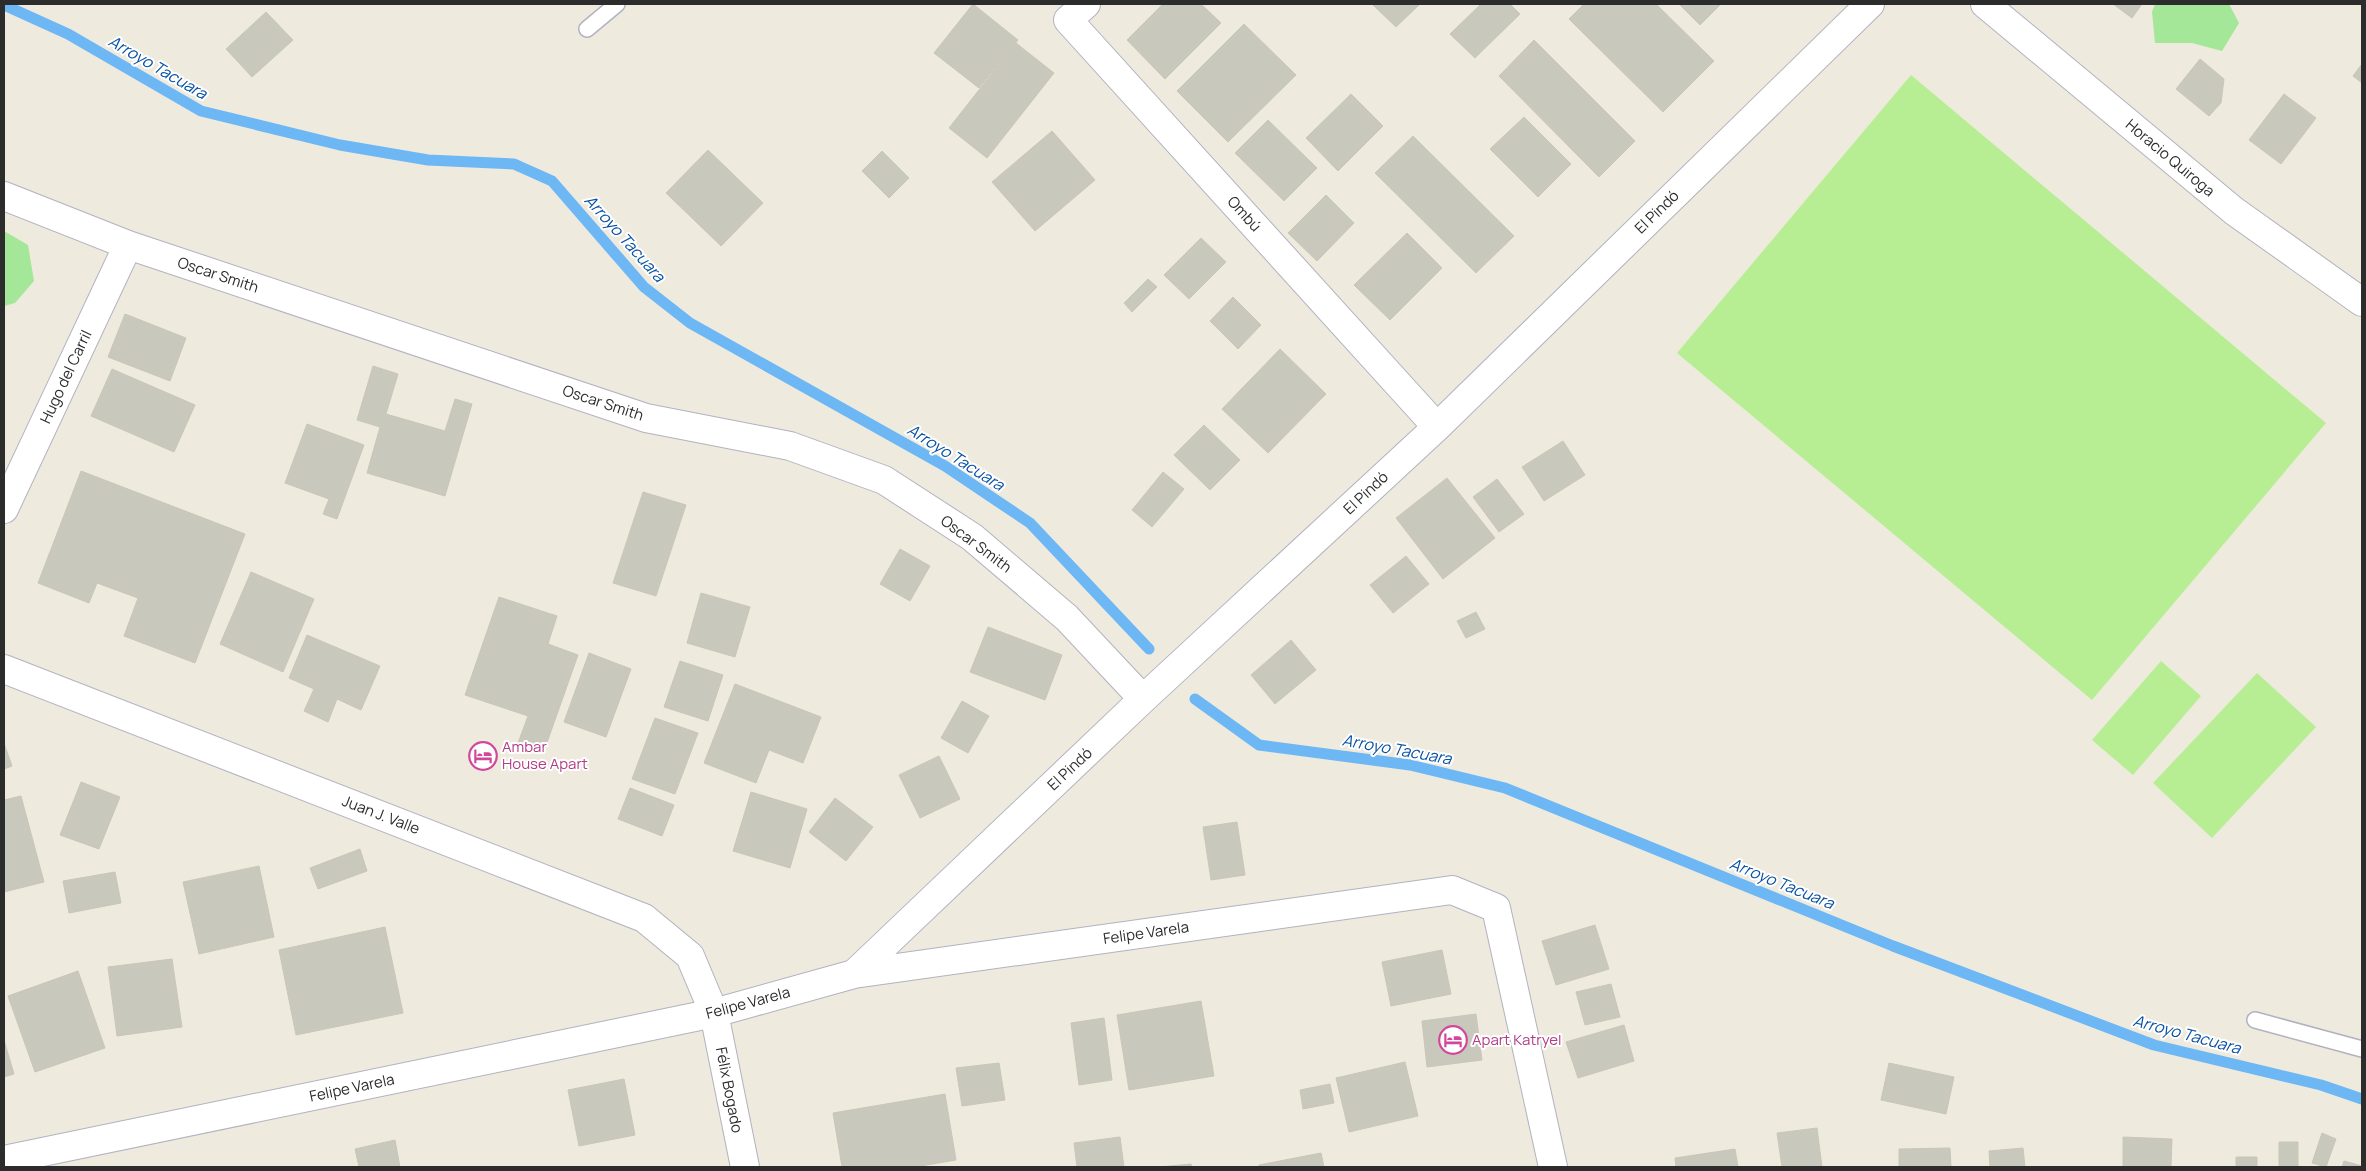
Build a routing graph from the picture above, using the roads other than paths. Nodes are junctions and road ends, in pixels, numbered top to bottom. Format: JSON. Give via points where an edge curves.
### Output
{"nodes":[{"id":1,"x":617,"y":4,"type":"edge"},
{"id":2,"x":1086,"y":4,"type":"edge"},
{"id":3,"x":1870,"y":4,"type":"edge"},
{"id":4,"x":1985,"y":4,"type":"edge"},
{"id":5,"x":586,"y":29,"type":"dead end"},
{"id":6,"x":4,"y":196,"type":"edge"},
{"id":7,"x":128,"y":246,"type":"junction"},
{"id":8,"x":2362,"y":302,"type":"edge"},
{"id":9,"x":1437,"y":427,"type":"junction"},
{"id":10,"x":4,"y":509,"type":"edge"},
{"id":11,"x":4,"y":669,"type":"edge"},
{"id":12,"x":1143,"y":700,"type":"junction"},
{"id":13,"x":854,"y":974,"type":"junction"},
{"id":14,"x":714,"y":1013,"type":"junction"},
{"id":15,"x":2255,"y":1020,"type":"dead end"},
{"id":16,"x":2362,"y":1049,"type":"edge"},
{"id":17,"x":4,"y":1160,"type":"edge"},
{"id":18,"x":745,"y":1167,"type":"edge"},
{"id":19,"x":1553,"y":1167,"type":"edge"}],
"edges":[{"from":1,"to":5,"type":"lane"},
{"from":2,"to":9,"type":"street","name":"Ombú","via":[[1068,20]]},
{"from":3,"to":9,"type":"street","name":"El Pindó"},
{"from":4,"to":8,"type":"street","name":"Horacio Quiroga","via":[[2234,211]]},
{"from":6,"to":7,"type":"street","name":"Oscar Smith"},
{"from":7,"to":10,"type":"street","name":"Hugo del Carril"},
{"from":7,"to":12,"type":"street","name":"Oscar Smith","via":[[646,418],[790,446],[884,480],[972,537],[1067,618]]},
{"from":9,"to":12,"type":"street","name":"El Pindó"},
{"from":11,"to":14,"type":"street","name":"Juan J. Valle","via":[[644,918],[690,956]]},
{"from":12,"to":13,"type":"street","name":"El Pindó"},
{"from":13,"to":14,"type":"street","name":"Felipe Varela"},
{"from":13,"to":19,"type":"street","name":"Felipe Varela","via":[[1452,890],[1496,908]]},
{"from":14,"to":17,"type":"street","name":"Felipe Varela"},
{"from":14,"to":18,"type":"street","name":"Félix Bogado"},
{"from":15,"to":16,"type":"lane"}]}
